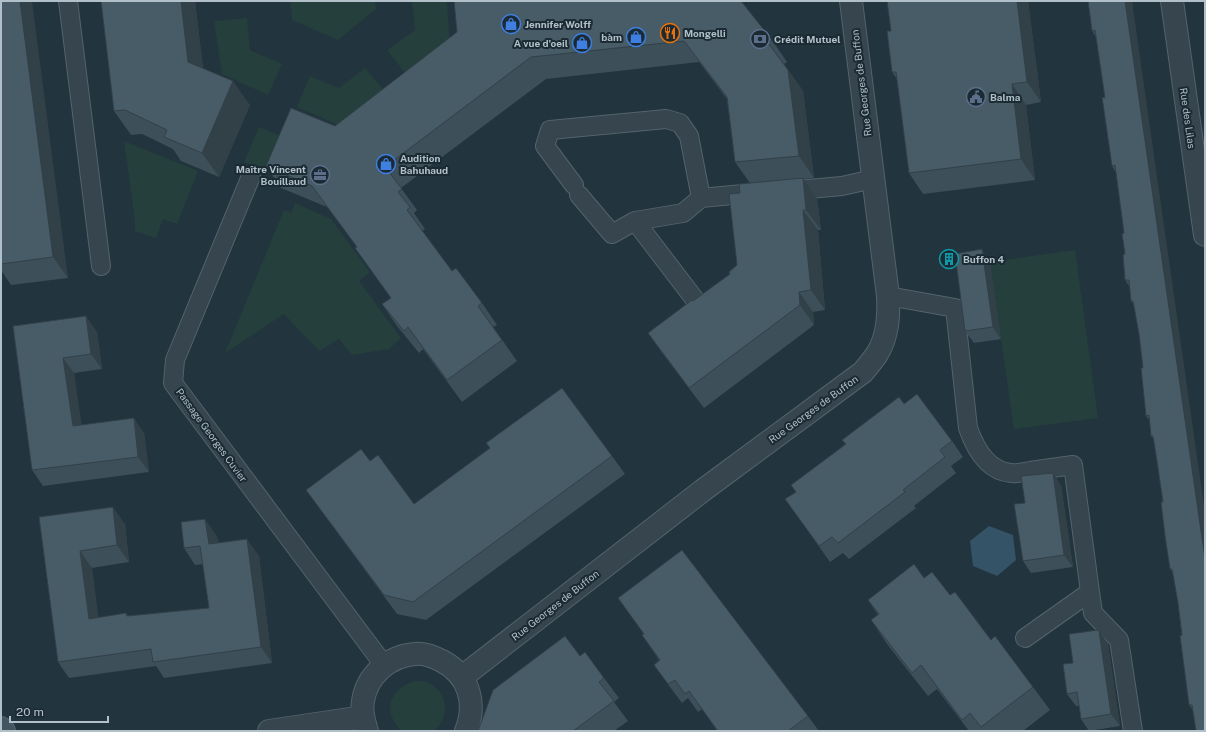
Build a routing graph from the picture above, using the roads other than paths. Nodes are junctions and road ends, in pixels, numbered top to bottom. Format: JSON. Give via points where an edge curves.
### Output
{"nodes":[{"id":1,"x":68,"y":1,"type":"edge"},
{"id":2,"x":851,"y":1,"type":"edge"},
{"id":3,"x":1172,"y":1,"type":"edge"},
{"id":4,"x":252,"y":176,"type":"dead end"},
{"id":5,"x":873,"y":179,"type":"junction"},
{"id":6,"x":701,"y":198,"type":"junction"},
{"id":7,"x":635,"y":221,"type":"junction"},
{"id":8,"x":1205,"y":235,"type":"edge"},
{"id":9,"x":101,"y":266,"type":"dead end"},
{"id":10,"x":888,"y":296,"type":"junction"},
{"id":11,"x":696,"y":301,"type":"edge"},
{"id":12,"x":1090,"y":592,"type":"junction"},
{"id":13,"x":1025,"y":638,"type":"dead end"},
{"id":14,"x":384,"y":665,"type":"junction"},
{"id":15,"x":462,"y":677,"type":"junction"},
{"id":16,"x":365,"y":724,"type":"edge"},
{"id":17,"x":1,"y":728,"type":"edge"},
{"id":18,"x":4,"y":731,"type":"edge"},
{"id":19,"x":269,"y":731,"type":"edge"},
{"id":20,"x":466,"y":731,"type":"edge"},
{"id":21,"x":1134,"y":731,"type":"edge"}],
"edges":[{"from":1,"to":9,"type":"lane"},
{"from":2,"to":5,"type":"street","name":"Rue Georges de Buffon"},
{"from":3,"to":8,"type":"street","name":"Rue des Lilas"},
{"from":4,"to":14,"type":"lane","name":"Passage Georges Cuvier","via":[[174,360],[173,383]]},
{"from":5,"to":6,"type":"lane","via":[[842,186]]},
{"from":5,"to":10,"type":"street","name":"Rue Georges de Buffon"},
{"from":6,"to":7,"type":"lane","via":[[683,213]]},
{"from":6,"to":7,"type":"lane","via":[[688,136],[680,123],[666,119],[550,130],[545,146],[612,234]]},
{"from":7,"to":11,"type":"lane"},
{"from":10,"to":12,"type":"lane","via":[[955,308],[968,428],[973,442],[990,465],[1012,473],[1073,465]]},
{"from":10,"to":15,"type":"street","name":"Rue Georges de Buffon","via":[[889,319],[885,337],[877,354],[863,372],[702,491]]},
{"from":12,"to":13,"type":"lane"},
{"from":12,"to":21,"type":"lane","via":[[1093,612],[1118,640]]},
{"from":14,"to":15,"type":"street","via":[[399,657],[416,654],[434,657],[449,665]]},
{"from":14,"to":16,"type":"street","via":[[366,688],[362,702]]},
{"from":15,"to":20,"type":"street","via":[[469,691],[472,706]]},
{"from":16,"to":19,"type":"street"},
{"from":17,"to":18,"type":"street"}]}
